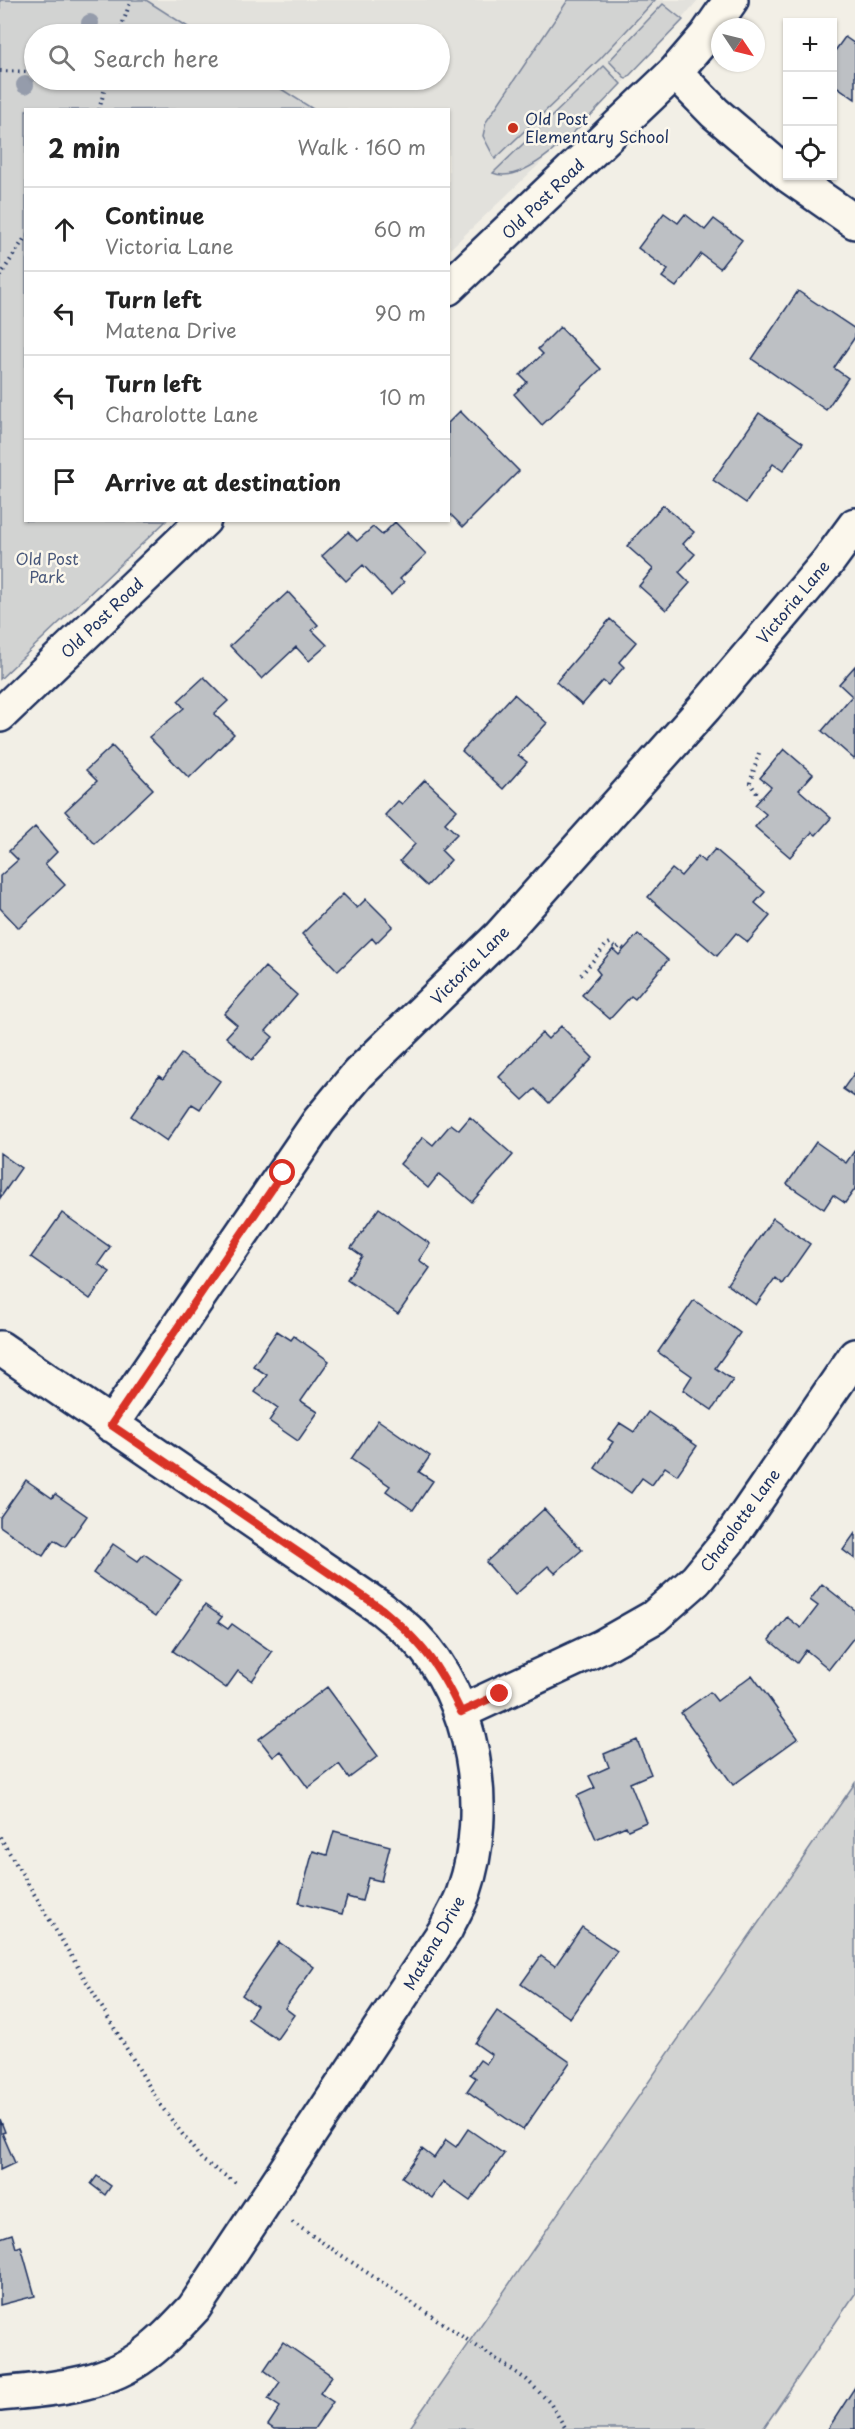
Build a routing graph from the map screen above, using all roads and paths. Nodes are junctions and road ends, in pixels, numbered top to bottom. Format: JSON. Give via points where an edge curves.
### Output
{"nodes":[{"id":1,"x":131,"y":0,"type":"edge"},
{"id":2,"x":731,"y":0,"type":"edge"},
{"id":3,"x":123,"y":24,"type":"edge"},
{"id":4,"x":0,"y":71,"type":"edge"},
{"id":5,"x":24,"y":72,"type":"edge"},
{"id":6,"x":675,"y":72,"type":"junction"},
{"id":7,"x":104,"y":90,"type":"edge"},
{"id":8,"x":100,"y":108,"type":"edge"},
{"id":9,"x":783,"y":171,"type":"edge"},
{"id":10,"x":795,"y":180,"type":"edge"},
{"id":11,"x":855,"y":222,"type":"edge"},
{"id":12,"x":24,"y":239,"type":"edge"},
{"id":13,"x":0,"y":276,"type":"edge"},
{"id":14,"x":450,"y":286,"type":"edge"},
{"id":15,"x":202,"y":522,"type":"edge"},
{"id":16,"x":855,"y":525,"type":"edge"},
{"id":17,"x":0,"y":715,"type":"edge"},
{"id":18,"x":759,"y":753,"type":"dead end"},
{"id":19,"x":760,"y":798,"type":"dead end"},
{"id":20,"x":624,"y":949,"type":"dead end"},
{"id":21,"x":580,"y":975,"type":"dead end"},
{"id":22,"x":0,"y":1348,"type":"edge"},
{"id":23,"x":855,"y":1356,"type":"edge"},
{"id":24,"x":111,"y":1425,"type":"junction"},
{"id":25,"x":461,"y":1712,"type":"junction"},
{"id":26,"x":0,"y":2394,"type":"edge"}],
"edges":[{"from":1,"to":3,"type":"path"},
{"from":2,"to":6,"type":"street","name":"Old Post Road"},
{"from":4,"to":5,"type":"path"},
{"from":6,"to":9,"type":"street","via":[[714,112]]},
{"from":6,"to":14,"type":"street","name":"Old Post Road"},
{"from":7,"to":8,"type":"path"},
{"from":10,"to":11,"type":"street"},
{"from":12,"to":13,"type":"path"},
{"from":15,"to":17,"type":"street","name":"Old Post Road"},
{"from":16,"to":24,"type":"street","name":"Victoria Lane","via":[[705,707],[500,936],[345,1090],[289,1164]]},
{"from":18,"to":19,"type":"path","via":[[750,783]]},
{"from":20,"to":21,"type":"path","via":[[606,945]]},
{"from":22,"to":24,"type":"street","name":"Matena Drive"},
{"from":23,"to":25,"type":"street","name":"Charolotte Lane","via":[[729,1540],[696,1580],[654,1617],[601,1647]]},
{"from":24,"to":25,"type":"street","name":"Matena Drive","via":[[382,1609],[414,1636],[442,1672]]},
{"from":25,"to":26,"type":"street","name":"Matena Drive","via":[[474,1759],[477,1799],[473,1850],[464,1892],[425,1964],[259,2213],[194,2308],[138,2360],[58,2389]]}]}
